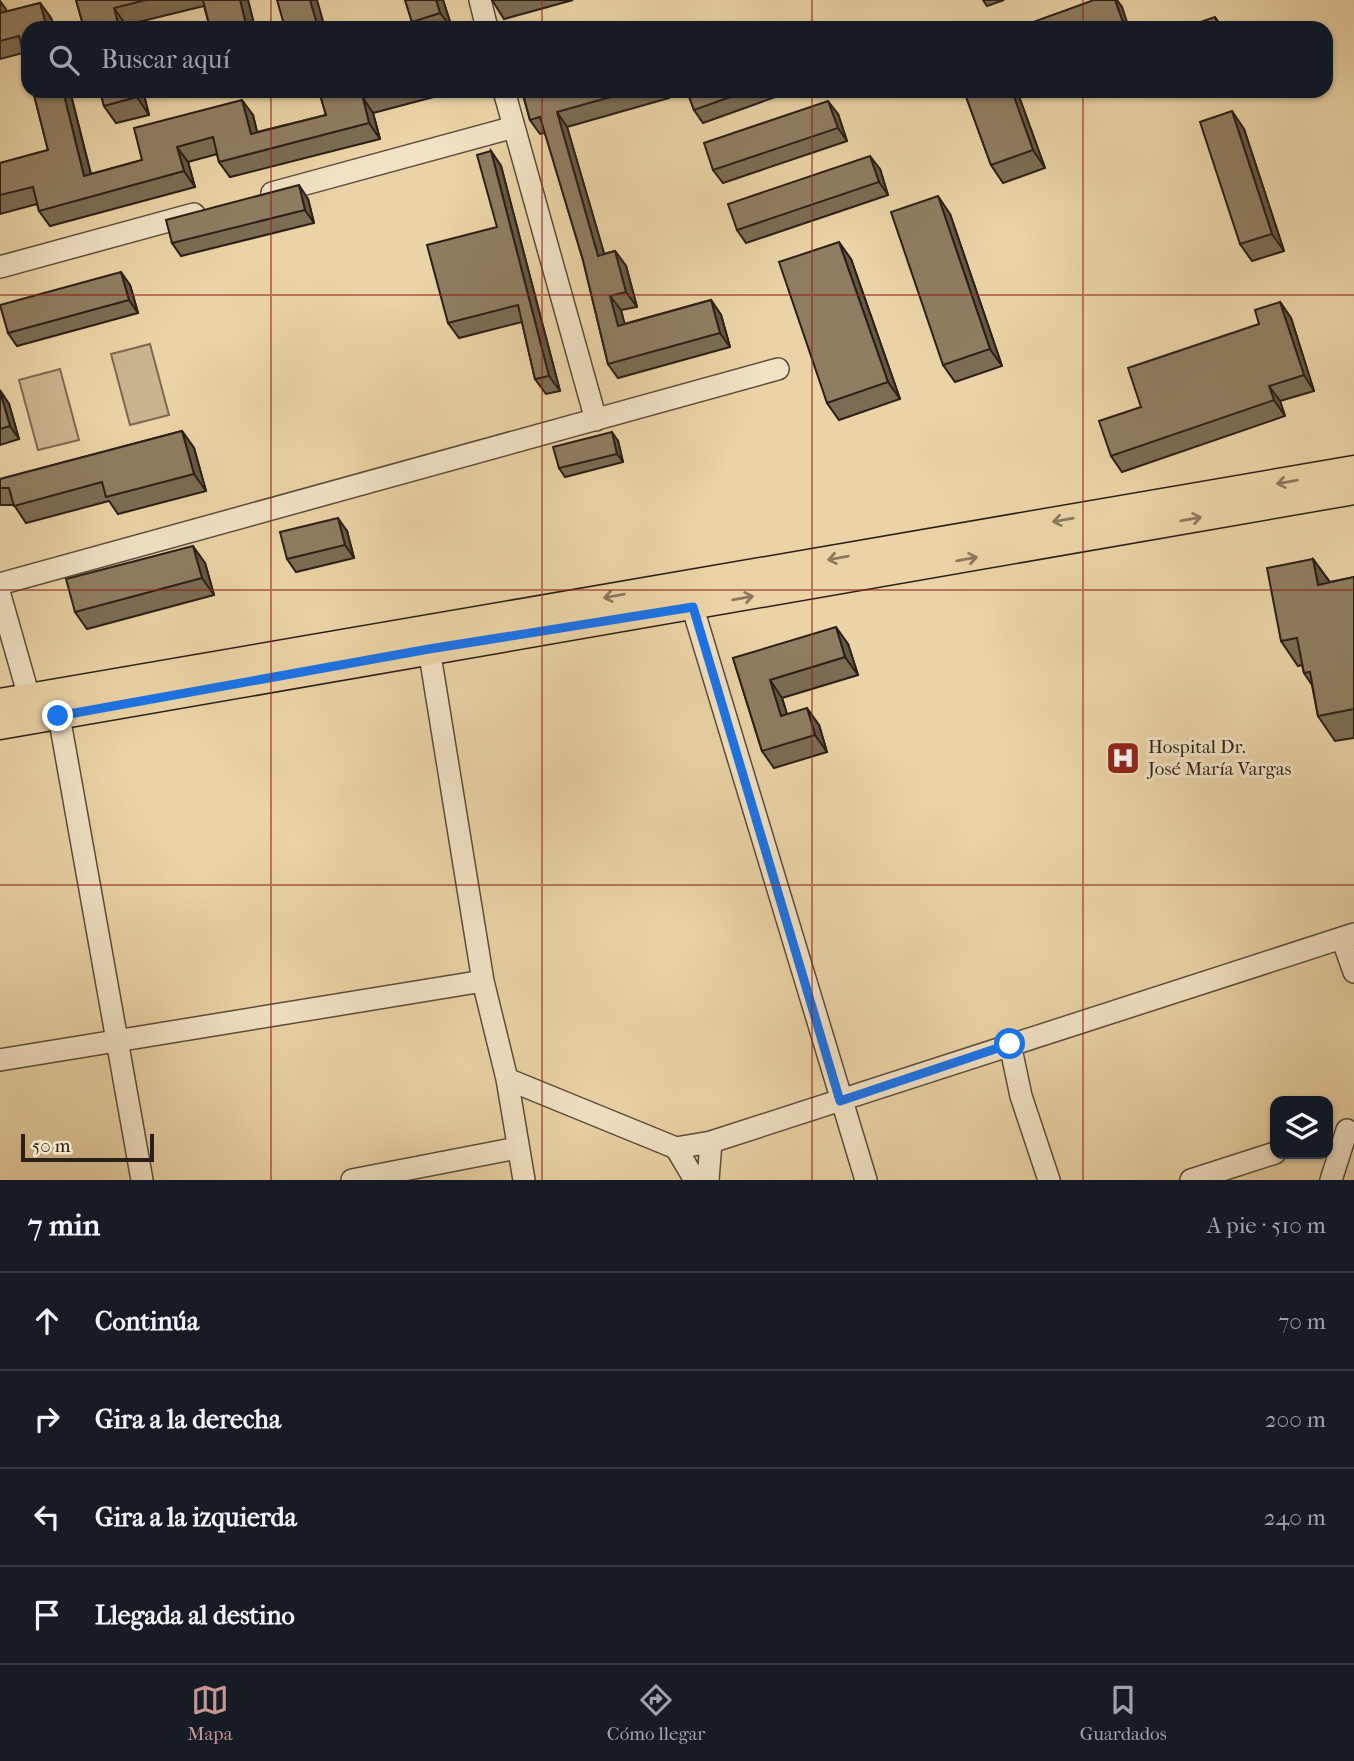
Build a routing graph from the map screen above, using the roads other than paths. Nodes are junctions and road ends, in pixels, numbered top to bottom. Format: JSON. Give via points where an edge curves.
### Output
{"nodes":[{"id":1,"x":480,"y":0,"type":"edge"},
{"id":2,"x":485,"y":21,"type":"edge"},
{"id":3,"x":507,"y":98,"type":"edge"},
{"id":4,"x":514,"y":127,"type":"junction"},
{"id":5,"x":251,"y":199,"type":"edge"},
{"id":6,"x":211,"y":209,"type":"edge"},
{"id":7,"x":0,"y":267,"type":"edge"},
{"id":8,"x":778,"y":369,"type":"dead end"},
{"id":9,"x":596,"y":419,"type":"junction"},
{"id":10,"x":1354,"y":469,"type":"edge"},
{"id":11,"x":1354,"y":491,"type":"edge"},
{"id":12,"x":0,"y":584,"type":"edge"},
{"id":13,"x":689,"y":595,"type":"junction"},
{"id":14,"x":0,"y":596,"type":"edge"},
{"id":15,"x":429,"y":649,"type":"junction"},
{"id":16,"x":29,"y":697,"type":"junction"},
{"id":17,"x":0,"y":702,"type":"edge"},
{"id":18,"x":58,"y":716,"type":"junction"},
{"id":19,"x":0,"y":726,"type":"edge"},
{"id":20,"x":1348,"y":936,"type":"edge"},
{"id":21,"x":1354,"y":972,"type":"edge"},
{"id":22,"x":483,"y":981,"type":"junction"},
{"id":23,"x":118,"y":1040,"type":"junction"},
{"id":24,"x":1010,"y":1044,"type":"junction"},
{"id":25,"x":0,"y":1060,"type":"edge"},
{"id":26,"x":507,"y":1079,"type":"junction"},
{"id":27,"x":840,"y":1101,"type":"junction"},
{"id":28,"x":1343,"y":1131,"type":"edge"},
{"id":29,"x":712,"y":1142,"type":"junction"},
{"id":30,"x":517,"y":1148,"type":"junction"},
{"id":31,"x":676,"y":1148,"type":"junction"},
{"id":32,"x":1270,"y":1155,"type":"edge"},
{"id":33,"x":142,"y":1180,"type":"edge"},
{"id":34,"x":352,"y":1180,"type":"edge"},
{"id":35,"x":524,"y":1180,"type":"edge"},
{"id":36,"x":695,"y":1180,"type":"edge"},
{"id":37,"x":708,"y":1180,"type":"edge"},
{"id":38,"x":866,"y":1180,"type":"edge"},
{"id":39,"x":1049,"y":1180,"type":"edge"},
{"id":40,"x":1191,"y":1180,"type":"edge"},
{"id":41,"x":1331,"y":1180,"type":"edge"}],
"edges":[{"from":1,"to":2,"type":"street"},
{"from":3,"to":4,"type":"street"},
{"from":4,"to":5,"type":"street"},
{"from":4,"to":9,"type":"street"},
{"from":6,"to":7,"type":"street"},
{"from":8,"to":9,"type":"street"},
{"from":9,"to":12,"type":"street"},
{"from":10,"to":13,"type":"main road","one_way":true},
{"from":13,"to":11,"type":"main road","one_way":true},
{"from":13,"to":15,"type":"main road"},
{"from":13,"to":16,"type":"main road","one_way":true},
{"from":13,"to":27,"type":"street"},
{"from":14,"to":16,"type":"street"},
{"from":15,"to":18,"type":"main road"},
{"from":15,"to":22,"type":"street"},
{"from":16,"to":17,"type":"main road"},
{"from":18,"to":19,"type":"main road"},
{"from":18,"to":23,"type":"street"},
{"from":20,"to":21,"type":"street"},
{"from":20,"to":24,"type":"street"},
{"from":22,"to":23,"type":"street"},
{"from":22,"to":26,"type":"street"},
{"from":23,"to":25,"type":"street"},
{"from":23,"to":33,"type":"street"},
{"from":24,"to":27,"type":"street"},
{"from":24,"to":39,"type":"street","via":[[1021,1096]]},
{"from":26,"to":30,"type":"street"},
{"from":26,"to":31,"type":"street"},
{"from":27,"to":29,"type":"street"},
{"from":27,"to":38,"type":"street"},
{"from":28,"to":41,"type":"street"},
{"from":29,"to":31,"type":"street"},
{"from":29,"to":37,"type":"street"},
{"from":30,"to":34,"type":"street"},
{"from":30,"to":35,"type":"street"},
{"from":31,"to":36,"type":"street"},
{"from":32,"to":40,"type":"street"}]}
